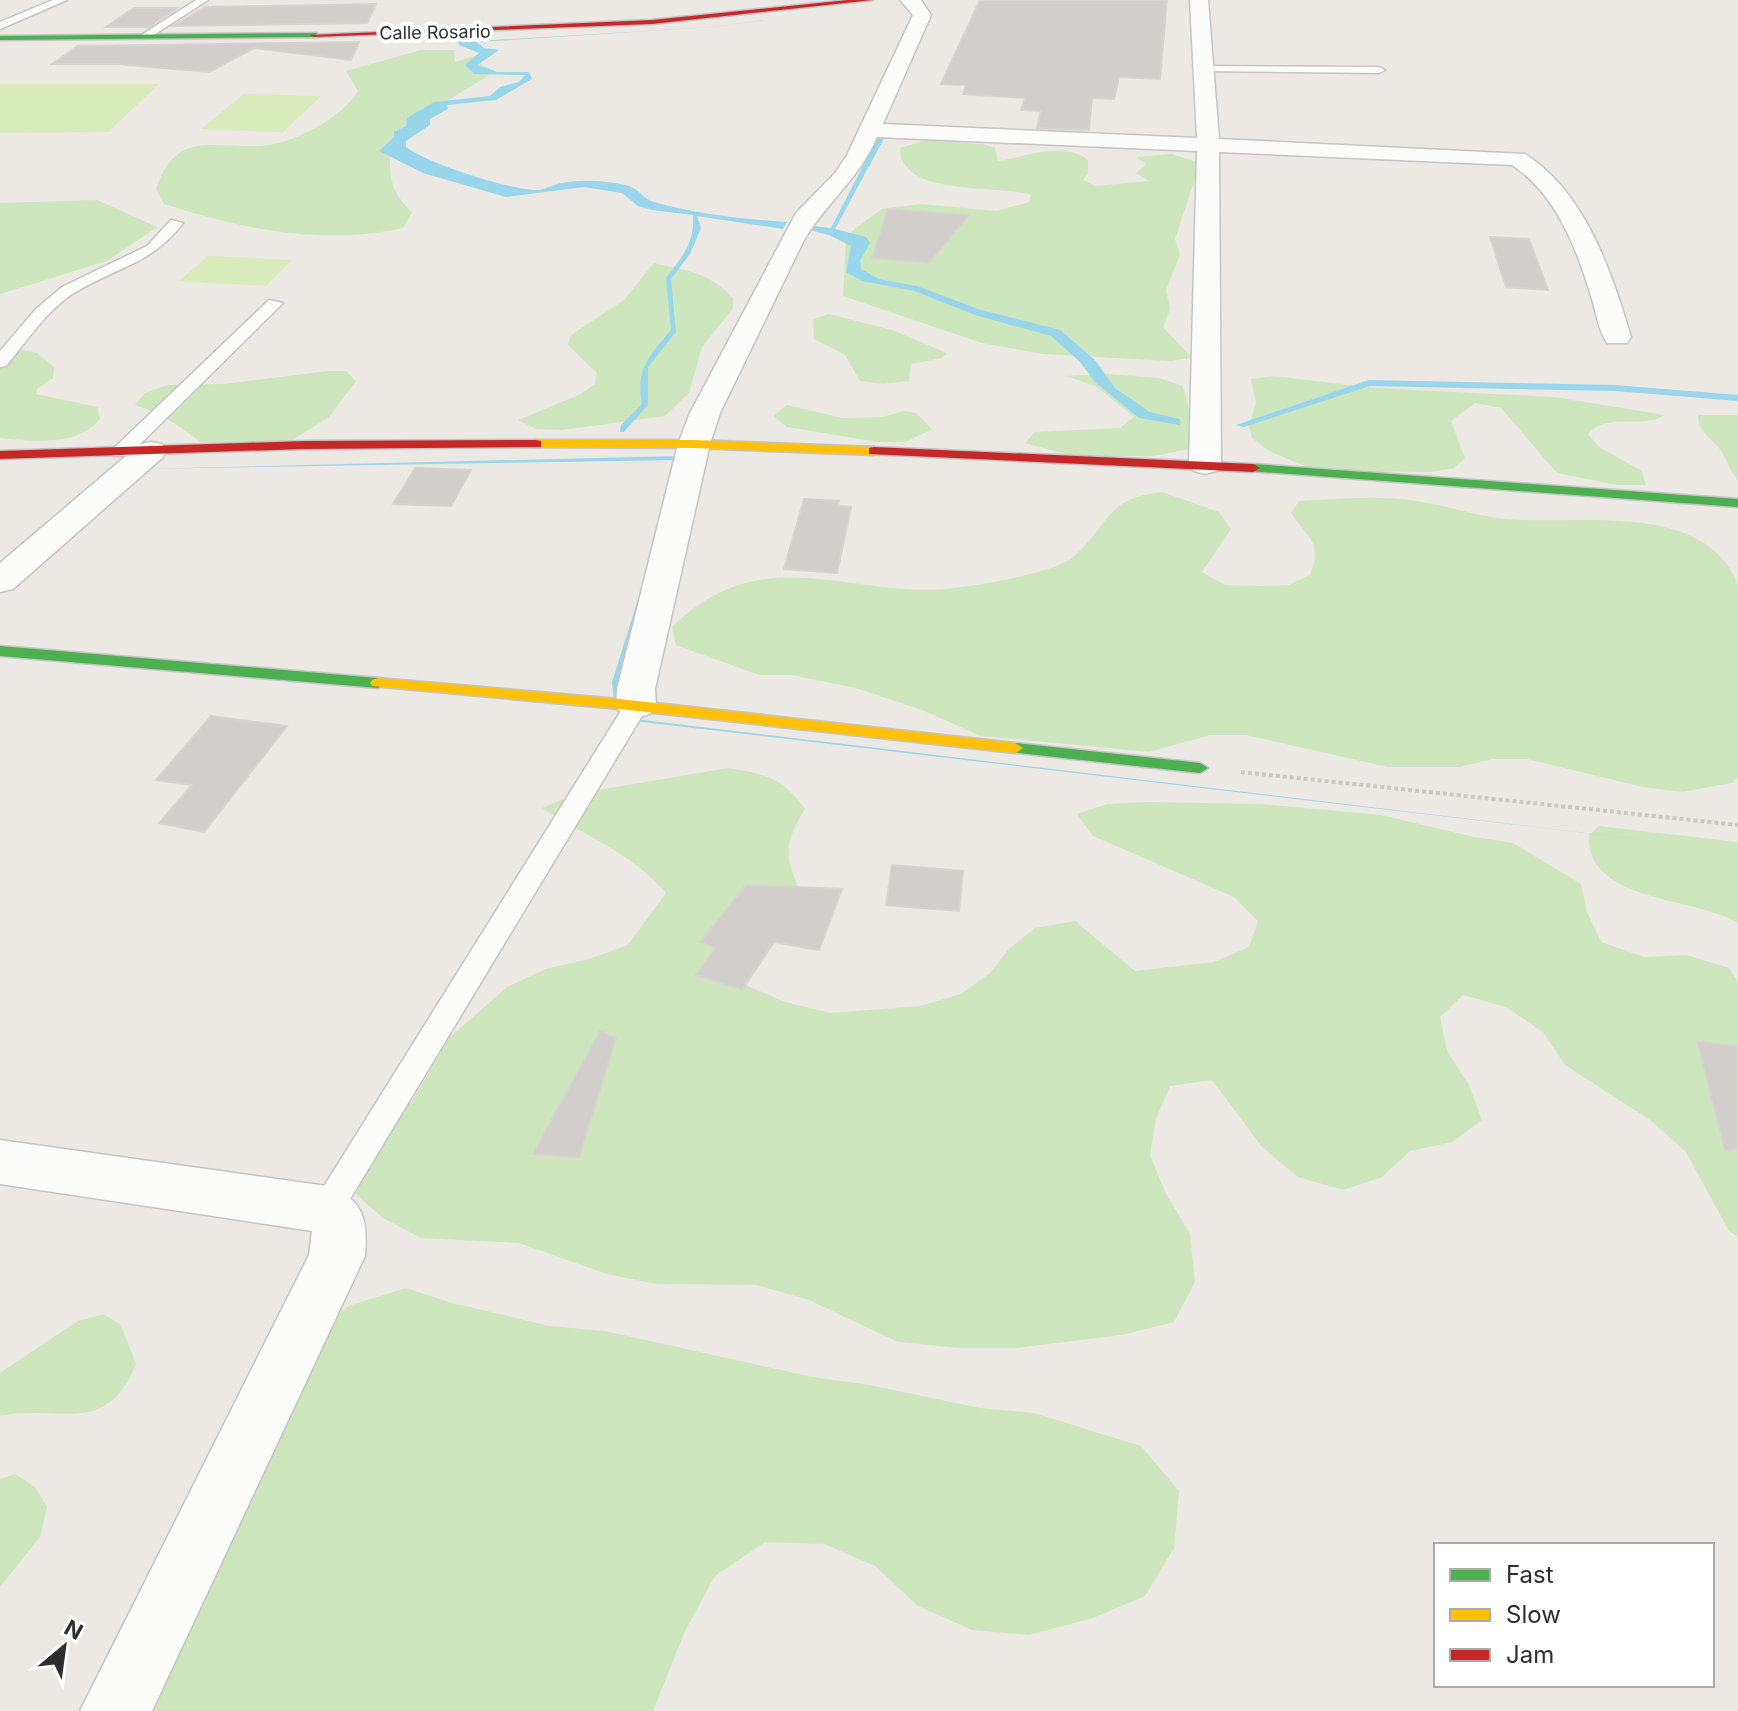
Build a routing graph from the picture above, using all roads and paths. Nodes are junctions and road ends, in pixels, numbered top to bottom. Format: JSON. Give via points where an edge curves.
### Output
{"nodes":[{"id":1,"x":62,"y":0,"type":"edge"},
{"id":2,"x":203,"y":0,"type":"edge"},
{"id":3,"x":869,"y":0,"type":"edge"},
{"id":4,"x":909,"y":0,"type":"edge"},
{"id":5,"x":1199,"y":0,"type":"edge"},
{"id":6,"x":0,"y":26,"type":"edge"},
{"id":7,"x":145,"y":36,"type":"junction"},
{"id":8,"x":0,"y":38,"type":"edge"},
{"id":9,"x":1203,"y":68,"type":"junction"},
{"id":10,"x":1379,"y":70,"type":"dead end"},
{"id":11,"x":867,"y":130,"type":"junction"},
{"id":12,"x":1208,"y":144,"type":"junction"},
{"id":13,"x":176,"y":223,"type":"dead end"},
{"id":14,"x":275,"y":303,"type":"dead end"},
{"id":15,"x":1617,"y":337,"type":"dead end"},
{"id":16,"x":0,"y":362,"type":"edge"},
{"id":17,"x":694,"y":444,"type":"junction"},
{"id":18,"x":136,"y":452,"type":"junction"},
{"id":19,"x":0,"y":455,"type":"edge"},
{"id":20,"x":1205,"y":464,"type":"junction"},
{"id":21,"x":1738,"y":503,"type":"edge"},
{"id":22,"x":0,"y":581,"type":"edge"},
{"id":23,"x":0,"y":651,"type":"edge"},
{"id":24,"x":636,"y":706,"type":"junction"},
{"id":25,"x":1200,"y":768,"type":"joint"},
{"id":26,"x":1738,"y":825,"type":"edge"},
{"id":27,"x":0,"y":1162,"type":"edge"},
{"id":28,"x":327,"y":1209,"type":"junction"},
{"id":29,"x":115,"y":1711,"type":"edge"}],
"edges":[{"from":1,"to":6,"type":"lane"},
{"from":2,"to":7,"type":"lane"},
{"from":3,"to":7,"type":"street","name":"Calle Rosario","via":[[595,28]]},
{"from":4,"to":11,"type":"street","via":[[922,15]]},
{"from":5,"to":9,"type":"street"},
{"from":7,"to":8,"type":"street","name":"Calle Rosario"},
{"from":9,"to":10,"type":"lane"},
{"from":9,"to":12,"type":"street"},
{"from":11,"to":12,"type":"street"},
{"from":11,"to":17,"type":"street","via":[[844,177],[808,213],[792,240]]},
{"from":12,"to":15,"type":"street","via":[[1527,163],[1561,202],[1582,238],[1603,285]]},
{"from":12,"to":20,"type":"street"},
{"from":13,"to":16,"type":"lane","via":[[152,249],[68,290]]},
{"from":14,"to":18,"type":"lane"},
{"from":17,"to":18,"type":"street","via":[[305,445]]},
{"from":17,"to":20,"type":"street"},
{"from":17,"to":24,"type":"street"},
{"from":18,"to":19,"type":"street"},
{"from":18,"to":22,"type":"street"},
{"from":20,"to":21,"type":"street"},
{"from":23,"to":24,"type":"street"},
{"from":24,"to":25,"type":"street"},
{"from":24,"to":28,"type":"lane"},
{"from":25,"to":26,"type":"path"},
{"from":27,"to":28,"type":"street"},
{"from":28,"to":29,"type":"street","via":[[340,1226],[337,1256]]}]}
